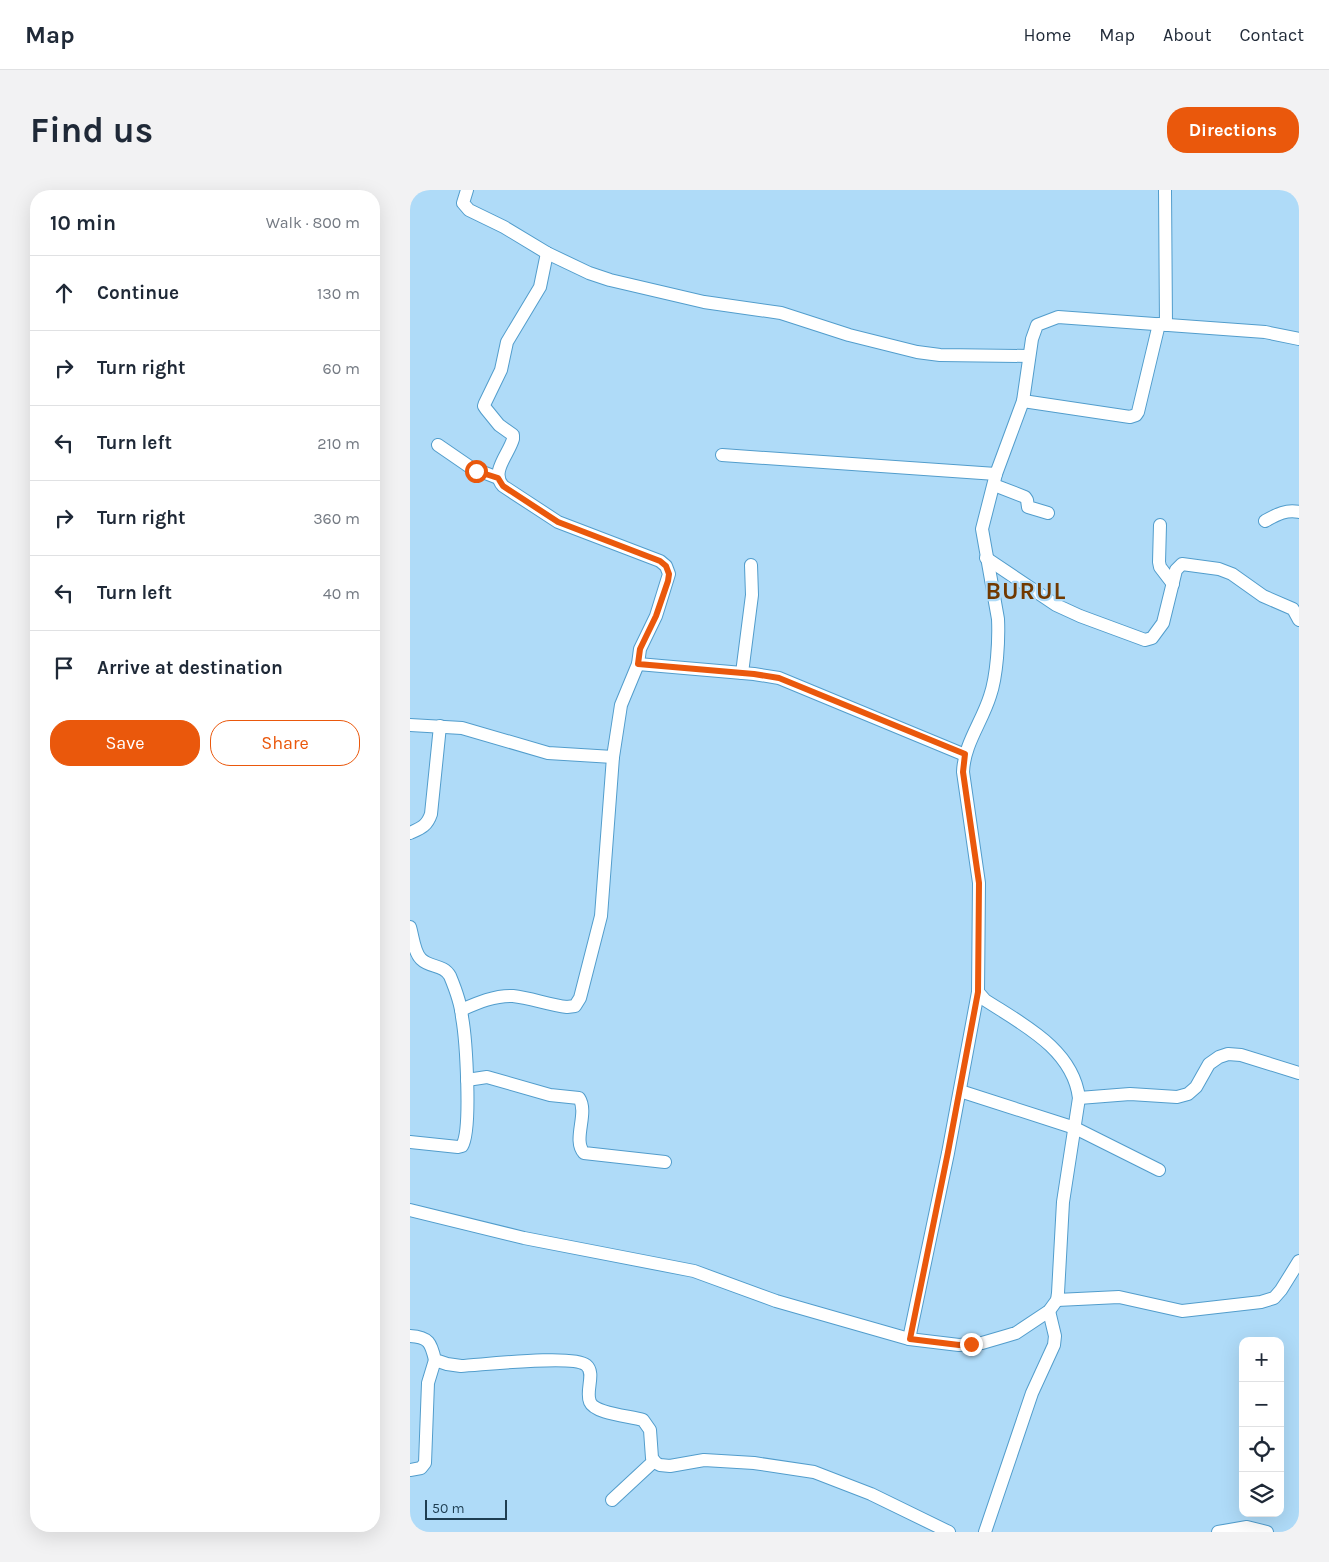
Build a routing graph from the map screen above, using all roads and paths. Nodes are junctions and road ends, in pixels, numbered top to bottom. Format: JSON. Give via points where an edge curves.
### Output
{"nodes":[{"id":1,"x":467,"y":190,"type":"edge"},
{"id":2,"x":1165,"y":190,"type":"edge"},
{"id":3,"x":547,"y":252,"type":"junction"},
{"id":4,"x":1163,"y":324,"type":"junction"},
{"id":5,"x":1299,"y":339,"type":"edge"},
{"id":6,"x":1029,"y":356,"type":"junction"},
{"id":7,"x":1023,"y":401,"type":"junction"},
{"id":8,"x":438,"y":445,"type":"dead end"},
{"id":9,"x":722,"y":455,"type":"dead end"},
{"id":10,"x":498,"y":478,"type":"junction"},
{"id":11,"x":995,"y":480,"type":"junction"},
{"id":12,"x":1299,"y":512,"type":"edge"},
{"id":13,"x":1048,"y":513,"type":"dead end"},
{"id":14,"x":1265,"y":521,"type":"dead end"},
{"id":15,"x":1160,"y":525,"type":"dead end"},
{"id":16,"x":986,"y":558,"type":"junction"},
{"id":17,"x":751,"y":565,"type":"dead end"},
{"id":18,"x":1173,"y":584,"type":"junction"},
{"id":19,"x":1299,"y":620,"type":"edge"},
{"id":20,"x":638,"y":664,"type":"junction"},
{"id":21,"x":742,"y":673,"type":"junction"},
{"id":22,"x":410,"y":725,"type":"edge"},
{"id":23,"x":440,"y":726,"type":"junction"},
{"id":24,"x":965,"y":754,"type":"junction"},
{"id":25,"x":613,"y":757,"type":"junction"},
{"id":26,"x":410,"y":833,"type":"edge"},
{"id":27,"x":410,"y":927,"type":"edge"},
{"id":28,"x":978,"y":992,"type":"junction"},
{"id":29,"x":461,"y":1010,"type":"junction"},
{"id":30,"x":1299,"y":1073,"type":"edge"},
{"id":31,"x":467,"y":1080,"type":"junction"},
{"id":32,"x":960,"y":1091,"type":"junction"},
{"id":33,"x":1079,"y":1098,"type":"junction"},
{"id":34,"x":1075,"y":1128,"type":"junction"},
{"id":35,"x":410,"y":1142,"type":"edge"},
{"id":36,"x":665,"y":1162,"type":"dead end"},
{"id":37,"x":1159,"y":1170,"type":"dead end"},
{"id":38,"x":410,"y":1210,"type":"edge"},
{"id":39,"x":1299,"y":1261,"type":"edge"},
{"id":40,"x":1057,"y":1300,"type":"junction"},
{"id":41,"x":1048,"y":1311,"type":"junction"},
{"id":42,"x":410,"y":1336,"type":"edge"},
{"id":43,"x":910,"y":1339,"type":"junction"},
{"id":44,"x":435,"y":1360,"type":"junction"},
{"id":45,"x":654,"y":1461,"type":"junction"},
{"id":46,"x":410,"y":1470,"type":"edge"},
{"id":47,"x":612,"y":1500,"type":"dead end"},
{"id":48,"x":949,"y":1532,"type":"edge"},
{"id":49,"x":985,"y":1532,"type":"edge"},
{"id":50,"x":1218,"y":1532,"type":"edge"},
{"id":51,"x":1267,"y":1532,"type":"edge"}],
"edges":[{"from":1,"to":3,"type":"street","via":[[463,199],[465,207]]},
{"from":2,"to":4,"type":"street"},
{"from":3,"to":6,"type":"street","via":[[610,280],[704,302],[781,313],[917,352]]},
{"from":3,"to":10,"type":"street","via":[[540,287],[507,342],[501,370],[484,403],[498,425],[513,436]]},
{"from":4,"to":5,"type":"street","via":[[1265,332]]},
{"from":4,"to":6,"type":"street","via":[[1049,319],[1034,330]]},
{"from":4,"to":7,"type":"street","via":[[1136,416]]},
{"from":6,"to":7,"type":"street"},
{"from":7,"to":11,"type":"street"},
{"from":8,"to":10,"type":"street","via":[[470,467]]},
{"from":9,"to":11,"type":"street"},
{"from":10,"to":20,"type":"street","via":[[503,486],[558,522],[666,566],[668,581],[640,649]]},
{"from":11,"to":13,"type":"street","via":[[1026,498],[1028,507]]},
{"from":11,"to":16,"type":"street","via":[[982,529]]},
{"from":12,"to":14,"type":"street","via":[[1291,510]]},
{"from":15,"to":18,"type":"street","via":[[1160,567]]},
{"from":16,"to":18,"type":"street","via":[[1056,605],[1145,640],[1152,638],[1163,623]]},
{"from":16,"to":24,"type":"street","via":[[998,619],[993,681],[990,698]]},
{"from":17,"to":21,"type":"street","via":[[752,595]]},
{"from":18,"to":19,"type":"street","via":[[1176,570],[1182,564],[1219,569],[1232,574],[1263,596],[1290,607]]},
{"from":20,"to":21,"type":"street"},
{"from":20,"to":25,"type":"street","via":[[621,705]]},
{"from":21,"to":24,"type":"street","via":[[779,678]]},
{"from":22,"to":23,"type":"street"},
{"from":23,"to":25,"type":"street","via":[[462,728],[548,753]]},
{"from":23,"to":26,"type":"street","via":[[431,814],[428,823]]},
{"from":24,"to":28,"type":"street","via":[[963,772],[979,883]]},
{"from":25,"to":29,"type":"street","via":[[601,916],[580,998],[574,1006],[567,1007],[503,996]]},
{"from":27,"to":29,"type":"street","via":[[420,958],[441,967],[449,975]]},
{"from":28,"to":32,"type":"street"},
{"from":28,"to":33,"type":"street","via":[[1054,1047],[1078,1088]]},
{"from":29,"to":31,"type":"street"},
{"from":30,"to":33,"type":"street","via":[[1228,1054],[1209,1064],[1196,1087],[1188,1094],[1177,1097],[1130,1094]]},
{"from":31,"to":35,"type":"street","via":[[466,1136],[462,1146]]},
{"from":31,"to":36,"type":"street","via":[[487,1077],[550,1095],[579,1098],[583,1106],[580,1146],[584,1152]]},
{"from":32,"to":34,"type":"street"},
{"from":32,"to":43,"type":"street"},
{"from":33,"to":34,"type":"street"},
{"from":34,"to":37,"type":"street"},
{"from":34,"to":40,"type":"street","via":[[1063,1202]]},
{"from":38,"to":43,"type":"street","via":[[524,1238],[694,1272],[776,1301]]},
{"from":39,"to":40,"type":"street","via":[[1274,1298],[1261,1302],[1182,1311],[1119,1298]]},
{"from":40,"to":41,"type":"street"},
{"from":41,"to":43,"type":"street","via":[[1016,1333],[982,1343],[959,1345]]},
{"from":41,"to":49,"type":"street","via":[[1055,1336],[1054,1345],[1032,1393]]},
{"from":42,"to":44,"type":"street","via":[[428,1341]]},
{"from":44,"to":45,"type":"street","via":[[461,1366],[557,1360],[585,1364],[590,1372],[590,1402],[601,1410],[636,1418],[647,1424]]},
{"from":44,"to":46,"type":"street","via":[[428,1383],[425,1463],[421,1468]]},
{"from":45,"to":47,"type":"street"},
{"from":45,"to":48,"type":"street","via":[[664,1466],[698,1460],[754,1463],[814,1472],[871,1494]]},
{"from":50,"to":51,"type":"street","via":[[1247,1527]]}]}
